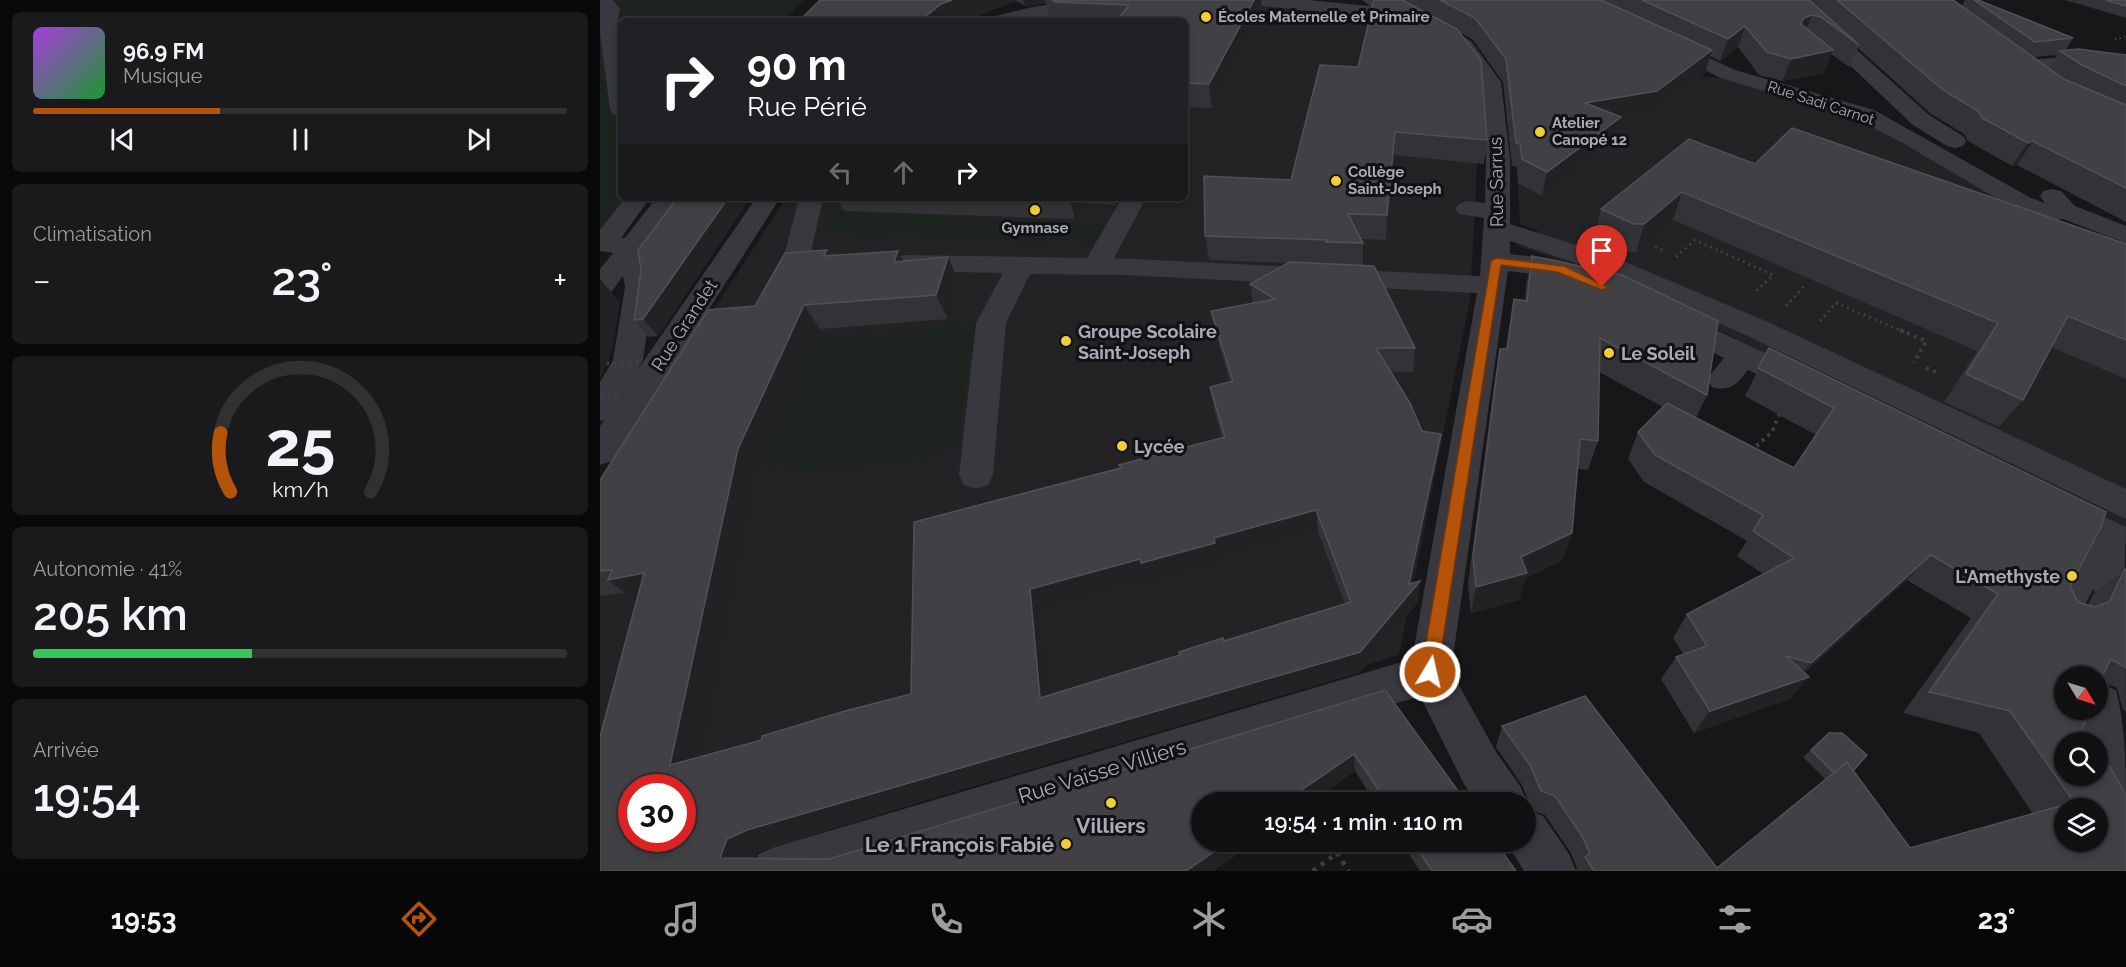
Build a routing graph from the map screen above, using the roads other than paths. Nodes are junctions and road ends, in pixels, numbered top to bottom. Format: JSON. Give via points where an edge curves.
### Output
{"nodes":[{"id":1,"x":604,"y":0,"type":"edge"},
{"id":2,"x":1120,"y":0,"type":"edge"},
{"id":3,"x":1253,"y":0,"type":"edge"},
{"id":4,"x":1371,"y":0,"type":"edge"},
{"id":5,"x":1790,"y":0,"type":"edge"},
{"id":6,"x":1408,"y":15,"type":"junction"},
{"id":7,"x":1011,"y":18,"type":"edge"},
{"id":8,"x":1649,"y":36,"type":"edge"},
{"id":9,"x":1699,"y":60,"type":"junction"},
{"id":10,"x":2019,"y":67,"type":"edge"},
{"id":11,"x":2126,"y":71,"type":"edge"},
{"id":12,"x":1839,"y":73,"type":"dead end"},
{"id":13,"x":618,"y":89,"type":"edge"},
{"id":14,"x":1757,"y":97,"type":"dead end"},
{"id":15,"x":1921,"y":120,"type":"junction"},
{"id":16,"x":2009,"y":171,"type":"dead end"},
{"id":17,"x":2029,"y":183,"type":"dead end"},
{"id":18,"x":636,"y":201,"type":"edge"},
{"id":19,"x":667,"y":201,"type":"edge"},
{"id":20,"x":766,"y":201,"type":"edge"},
{"id":21,"x":810,"y":201,"type":"edge"},
{"id":22,"x":1132,"y":201,"type":"edge"},
{"id":23,"x":1468,"y":209,"type":"dead end"},
{"id":24,"x":2066,"y":211,"type":"junction"},
{"id":25,"x":1497,"y":219,"type":"junction"},
{"id":26,"x":2126,"y":235,"type":"edge"},
{"id":27,"x":632,"y":246,"type":"junction"},
{"id":28,"x":1021,"y":265,"type":"junction"},
{"id":29,"x":1095,"y":268,"type":"junction"},
{"id":30,"x":1494,"y":273,"type":"junction"},
{"id":31,"x":600,"y":288,"type":"edge"},
{"id":32,"x":1744,"y":355,"type":"junction"},
{"id":33,"x":1723,"y":379,"type":"dead end"},
{"id":34,"x":1827,"y":396,"type":"edge"},
{"id":35,"x":609,"y":404,"type":"edge"},
{"id":36,"x":600,"y":452,"type":"edge"},
{"id":37,"x":976,"y":476,"type":"dead end"},
{"id":38,"x":2036,"y":497,"type":"edge"},
{"id":39,"x":2126,"y":505,"type":"edge"},
{"id":40,"x":2113,"y":537,"type":"edge"},
{"id":41,"x":2111,"y":586,"type":"dead end"},
{"id":42,"x":2062,"y":612,"type":"edge"},
{"id":43,"x":1430,"y":672,"type":"junction"},
{"id":44,"x":2103,"y":720,"type":"edge"},
{"id":45,"x":2126,"y":789,"type":"edge"},
{"id":46,"x":1497,"y":792,"type":"edge"},
{"id":47,"x":1536,"y":847,"type":"edge"},
{"id":48,"x":775,"y":871,"type":"edge"},
{"id":49,"x":1552,"y":871,"type":"edge"}],
"edges":[{"from":1,"to":13,"type":"street","via":[[611,9],[608,24]]},
{"from":2,"to":7,"type":"street"},
{"from":3,"to":6,"type":"street"},
{"from":4,"to":6,"type":"street","name":"Rue Sarrus"},
{"from":5,"to":15,"type":"street"},
{"from":6,"to":25,"type":"street","name":"Rue Sarrus","via":[[1464,45],[1491,82],[1498,159]]},
{"from":8,"to":9,"type":"street","name":"Rue Sadi Carnot"},
{"from":9,"to":14,"type":"street","via":[[1711,77]]},
{"from":9,"to":24,"type":"street","name":"Rue Sadi Carnot","via":[[1728,74],[1866,116],[2022,203],[2048,213]]},
{"from":10,"to":11,"type":"street","via":[[2064,63]]},
{"from":12,"to":15,"type":"street","via":[[1889,109]]},
{"from":15,"to":16,"type":"street"},
{"from":17,"to":24,"type":"street","via":[[2050,194]]},
{"from":18,"to":27,"type":"street","via":[[606,241],[609,245]]},
{"from":19,"to":27,"type":"street"},
{"from":20,"to":36,"type":"street","name":"Rue Grandet"},
{"from":21,"to":28,"type":"street","via":[[796,260]]},
{"from":22,"to":29,"type":"street"},
{"from":23,"to":25,"type":"street"},
{"from":24,"to":26,"type":"street"},
{"from":25,"to":30,"type":"street","name":"Rue Sarrus"},
{"from":25,"to":39,"type":"street","via":[[1758,329]]},
{"from":27,"to":31,"type":"street"},
{"from":27,"to":35,"type":"street","via":[[639,287],[628,360]]},
{"from":28,"to":29,"type":"street"},
{"from":28,"to":37,"type":"street","via":[[991,323]]},
{"from":29,"to":30,"type":"street"},
{"from":30,"to":32,"type":"street","via":[[1560,269]]},
{"from":30,"to":43,"type":"street","name":"Rue Sarrus"},
{"from":32,"to":33,"type":"street"},
{"from":32,"to":34,"type":"street"},
{"from":38,"to":40,"type":"street"},
{"from":40,"to":41,"type":"street","via":[[2118,570]]},
{"from":40,"to":42,"type":"street","via":[[2091,557]]},
{"from":43,"to":46,"type":"street","via":[[1480,768]]},
{"from":43,"to":48,"type":"street","name":"Rue Vaïsse Villiers"},
{"from":44,"to":45,"type":"street","via":[[2112,782]]},
{"from":47,"to":49,"type":"street"}]}
